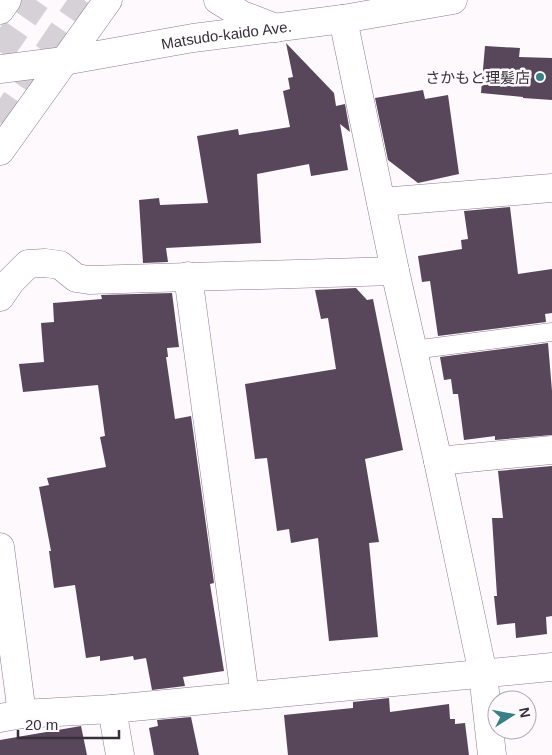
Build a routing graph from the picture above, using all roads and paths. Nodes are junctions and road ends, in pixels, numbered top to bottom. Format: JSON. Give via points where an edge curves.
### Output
{"nodes":[{"id":1,"x":7,"y":0,"type":"edge"},
{"id":2,"x":108,"y":0,"type":"edge"},
{"id":3,"x":218,"y":0,"type":"edge"},
{"id":4,"x":453,"y":0,"type":"edge"},
{"id":5,"x":0,"y":10,"type":"edge"},
{"id":6,"x":343,"y":19,"type":"junction"},
{"id":7,"x":276,"y":28,"type":"junction"},
{"id":8,"x":64,"y":61,"type":"junction"},
{"id":9,"x":0,"y":69,"type":"edge"},
{"id":10,"x":0,"y":151,"type":"edge"},
{"id":11,"x":552,"y":188,"type":"edge"},
{"id":12,"x":381,"y":202,"type":"junction"},
{"id":13,"x":395,"y":271,"type":"junction"},
{"id":14,"x":188,"y":276,"type":"junction"},
{"id":15,"x":0,"y":297,"type":"edge"},
{"id":16,"x":552,"y":332,"type":"edge"},
{"id":17,"x":413,"y":350,"type":"junction"},
{"id":18,"x":552,"y":450,"type":"edge"},
{"id":19,"x":438,"y":461,"type":"junction"},
{"id":20,"x":0,"y":547,"type":"edge"},
{"id":21,"x":552,"y":667,"type":"edge"},
{"id":22,"x":483,"y":674,"type":"junction"},
{"id":23,"x":245,"y":696,"type":"junction"},
{"id":24,"x":112,"y":709,"type":"junction"},
{"id":25,"x":11,"y":716,"type":"edge"},
{"id":26,"x":120,"y":755,"type":"edge"},
{"id":27,"x":492,"y":755,"type":"edge"}],
"edges":[{"from":1,"to":5,"type":"main road"},
{"from":2,"to":8,"type":"main road"},
{"from":3,"to":7,"type":"main road","via":[[242,15]]},
{"from":4,"to":6,"type":"main road","name":"Matsudo-kaido Ave."},
{"from":6,"to":7,"type":"main road","name":"Matsudo-kaido Ave."},
{"from":6,"to":12,"type":"main road"},
{"from":7,"to":8,"type":"main road","name":"Matsudo-kaido Ave.","via":[[193,38]]},
{"from":8,"to":9,"type":"main road","name":"Matsudo-kaido Ave."},
{"from":8,"to":10,"type":"main road"},
{"from":11,"to":12,"type":"main road"},
{"from":12,"to":13,"type":"main road"},
{"from":13,"to":14,"type":"main road"},
{"from":13,"to":17,"type":"main road"},
{"from":14,"to":15,"type":"main road","via":[[89,280],[76,278],[60,265],[45,262],[28,264]]},
{"from":14,"to":23,"type":"main road"},
{"from":16,"to":17,"type":"lane"},
{"from":17,"to":19,"type":"main road"},
{"from":18,"to":19,"type":"main road"},
{"from":19,"to":22,"type":"main road"},
{"from":20,"to":25,"type":"main road"},
{"from":21,"to":22,"type":"main road"},
{"from":22,"to":23,"type":"main road"},
{"from":22,"to":27,"type":"main road"},
{"from":23,"to":24,"type":"main road"},
{"from":24,"to":25,"type":"main road"},
{"from":24,"to":26,"type":"main road"}]}
